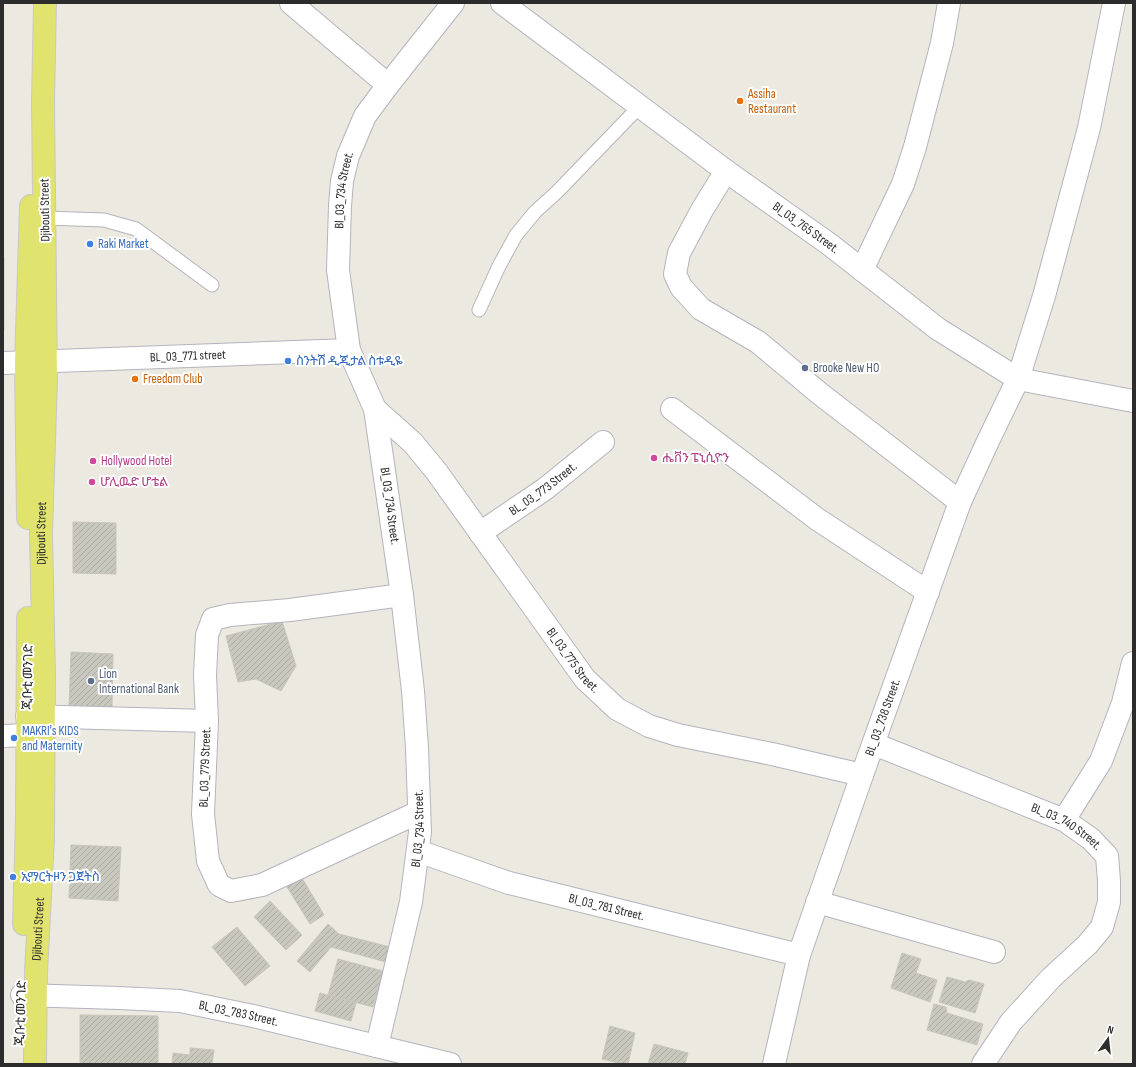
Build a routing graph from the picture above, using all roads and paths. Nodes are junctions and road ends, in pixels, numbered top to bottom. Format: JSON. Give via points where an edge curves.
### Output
{"nodes":[{"id":1,"x":34,"y":3,"type":"edge"},
{"id":2,"x":45,"y":3,"type":"edge"},
{"id":3,"x":291,"y":3,"type":"edge"},
{"id":4,"x":453,"y":3,"type":"edge"},
{"id":5,"x":502,"y":3,"type":"edge"},
{"id":6,"x":949,"y":3,"type":"edge"},
{"id":7,"x":1114,"y":3,"type":"edge"},
{"id":8,"x":388,"y":84,"type":"junction"},
{"id":9,"x":640,"y":106,"type":"junction"},
{"id":10,"x":726,"y":171,"type":"junction"},
{"id":11,"x":45,"y":218,"type":"junction"},
{"id":12,"x":862,"y":270,"type":"junction"},
{"id":13,"x":212,"y":285,"type":"dead end"},
{"id":14,"x":479,"y":310,"type":"dead end"},
{"id":15,"x":349,"y":350,"type":"junction"},
{"id":16,"x":36,"y":362,"type":"junction"},
{"id":17,"x":3,"y":363,"type":"edge"},
{"id":18,"x":1018,"y":379,"type":"junction"},
{"id":19,"x":1133,"y":401,"type":"edge"},
{"id":20,"x":375,"y":409,"type":"junction"},
{"id":21,"x":672,"y":409,"type":"dead end"},
{"id":22,"x":603,"y":442,"type":"dead end"},
{"id":23,"x":960,"y":502,"type":"junction"},
{"id":24,"x":480,"y":533,"type":"junction"},
{"id":25,"x":928,"y":592,"type":"junction"},
{"id":26,"x":402,"y":595,"type":"junction"},
{"id":27,"x":1133,"y":663,"type":"edge"},
{"id":28,"x":1125,"y":716,"type":"edge"},
{"id":29,"x":207,"y":721,"type":"junction"},
{"id":30,"x":32,"y":722,"type":"junction"},
{"id":31,"x":3,"y":736,"type":"edge"},
{"id":32,"x":874,"y":744,"type":"junction"},
{"id":33,"x":862,"y":775,"type":"junction"},
{"id":34,"x":419,"y":812,"type":"junction"},
{"id":35,"x":1064,"y":820,"type":"junction"},
{"id":36,"x":418,"y":850,"type":"junction"},
{"id":37,"x":817,"y":902,"type":"junction"},
{"id":38,"x":994,"y":952,"type":"dead end"},
{"id":39,"x":799,"y":955,"type":"junction"},
{"id":40,"x":29,"y":995,"type":"junction"},
{"id":41,"x":377,"y":1046,"type":"junction"},
{"id":42,"x":20,"y":1064,"type":"edge"},
{"id":43,"x":35,"y":1064,"type":"edge"},
{"id":44,"x":450,"y":1064,"type":"edge"},
{"id":45,"x":774,"y":1064,"type":"edge"},
{"id":46,"x":983,"y":1064,"type":"edge"}],
"edges":[{"from":1,"to":16,"type":"main road","name":"Djibouti Street","via":[[31,217]]},
{"from":2,"to":11,"type":"main road","name":"Djibouti Street"},
{"from":3,"to":8,"type":"street"},
{"from":4,"to":8,"type":"street","name":"Bl_03_734 Street."},
{"from":5,"to":9,"type":"street","name":"Bl_03_765 Street."},
{"from":6,"to":12,"type":"street","via":[[942,43],[903,184]]},
{"from":7,"to":18,"type":"street","name":"BL_03_738 Street.","via":[[1090,128],[1044,296]]},
{"from":8,"to":15,"type":"street","name":"Bl_03_734 Street.","via":[[365,116],[348,156],[342,181],[338,270]]},
{"from":9,"to":10,"type":"street","name":"Bl_03_765 Street."},
{"from":9,"to":14,"type":"lane","via":[[535,212],[516,235]]},
{"from":10,"to":12,"type":"street","name":"Bl_03_765 Street."},
{"from":10,"to":23,"type":"street","via":[[679,253],[675,274],[681,287],[701,309],[758,342],[819,393]]},
{"from":11,"to":13,"type":"lane","via":[[104,220],[136,229]]},
{"from":11,"to":16,"type":"main road","name":"Djibouti Street"},
{"from":12,"to":18,"type":"street","name":"Bl_03_765 Street.","via":[[938,329]]},
{"from":15,"to":16,"type":"street","name":"BL_03_771 street"},
{"from":15,"to":20,"type":"street","name":"Bl_03_734 Street."},
{"from":16,"to":17,"type":"street","name":"BL_03_771 street"},
{"from":16,"to":30,"type":"main road","name":"ጂቡቲ መንገድ","via":[[28,624]]},
{"from":18,"to":19,"type":"street","name":"Bl_03_765 Street."},
{"from":18,"to":23,"type":"street","name":"BL_03_738 Street."},
{"from":20,"to":24,"type":"street","name":"Bl_03_775 Street.","via":[[413,443]]},
{"from":20,"to":26,"type":"street","name":"Bl_03_734 Street."},
{"from":21,"to":25,"type":"street","via":[[817,518]]},
{"from":22,"to":24,"type":"street","name":"BL_03_773 Street.","via":[[545,489]]},
{"from":23,"to":25,"type":"street","name":"BL_03_738 Street."},
{"from":24,"to":33,"type":"street","name":"Bl_03_775 Street.","via":[[585,678],[617,709],[649,726],[678,735]]},
{"from":25,"to":32,"type":"street","name":"BL_03_738 Street."},
{"from":26,"to":29,"type":"street","name":"BL_03_779 Street.","via":[[213,619],[207,635]]},
{"from":26,"to":34,"type":"street","name":"Bl_03_734 Street.","via":[[413,691]]},
{"from":27,"to":28,"type":"street","via":[[1123,703]]},
{"from":28,"to":35,"type":"street","via":[[1101,761]]},
{"from":29,"to":30,"type":"street"},
{"from":29,"to":34,"type":"street","name":"BL_03_779 Street.","via":[[203,814],[208,861],[219,885],[231,891],[262,885]]},
{"from":30,"to":31,"type":"street"},
{"from":30,"to":40,"type":"main road","name":"Djibouti Street","via":[[43,839]]},
{"from":32,"to":33,"type":"street","name":"BL_03_738 Street."},
{"from":32,"to":35,"type":"street","name":"BL_03_740 Street."},
{"from":33,"to":37,"type":"street","name":"BL_03_738 Street."},
{"from":34,"to":36,"type":"street","name":"Bl_03_734 Street."},
{"from":35,"to":46,"type":"street","name":"BL_03_740 Street.","via":[[1091,839],[1107,856],[1108,902],[1102,927],[1011,1022]]},
{"from":36,"to":39,"type":"street","name":"Bl_03_781 Street.","via":[[509,883]]},
{"from":36,"to":41,"type":"street","name":"Bl_03_734 Street.","via":[[411,902]]},
{"from":37,"to":38,"type":"street"},
{"from":37,"to":39,"type":"street","name":"BL_03_738 Street."},
{"from":39,"to":45,"type":"street","name":"BL_03_738 Street."},
{"from":40,"to":41,"type":"street","name":"BL_03_783 Street.","via":[[180,1001]]},
{"from":40,"to":42,"type":"main road","name":"ጂቡቲ መንገድ"},
{"from":40,"to":43,"type":"main road","name":"Djibouti Street"},
{"from":41,"to":44,"type":"street","name":"BL_03_783 Street."}]}
